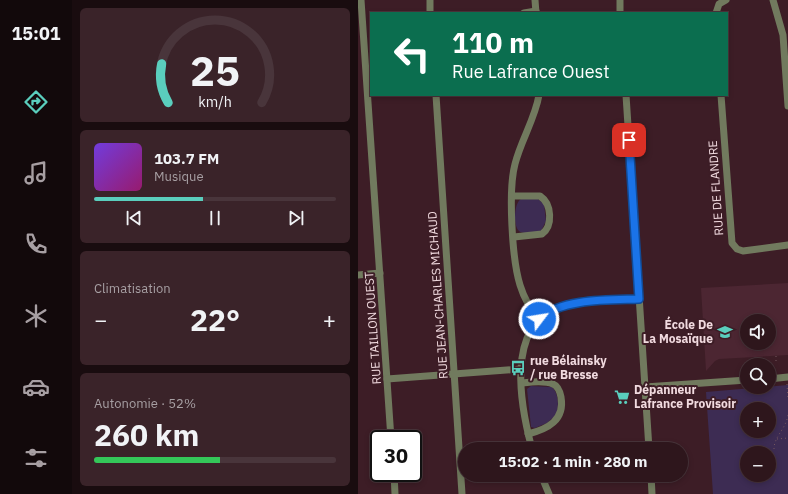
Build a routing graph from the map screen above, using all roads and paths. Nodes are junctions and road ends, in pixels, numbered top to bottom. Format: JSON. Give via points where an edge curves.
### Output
{"nodes":[{"id":1,"x":361,"y":0,"type":"edge"},
{"id":2,"x":430,"y":0,"type":"edge"},
{"id":3,"x":535,"y":0,"type":"edge"},
{"id":4,"x":620,"y":0,"type":"edge"},
{"id":5,"x":726,"y":0,"type":"edge"},
{"id":6,"x":773,"y":0,"type":"edge"},
{"id":7,"x":430,"y":12,"type":"edge"},
{"id":8,"x":536,"y":12,"type":"edge"},
{"id":9,"x":620,"y":12,"type":"edge"},
{"id":10,"x":716,"y":12,"type":"edge"},
{"id":11,"x":436,"y":96,"type":"edge"},
{"id":12,"x":539,"y":96,"type":"edge"},
{"id":13,"x":626,"y":96,"type":"edge"},
{"id":14,"x":721,"y":96,"type":"edge"},
{"id":15,"x":788,"y":106,"type":"edge"},
{"id":16,"x":512,"y":196,"type":"junction"},
{"id":17,"x":514,"y":237,"type":"junction"},
{"id":18,"x":788,"y":245,"type":"edge"},
{"id":19,"x":380,"y":273,"type":"junction"},
{"id":20,"x":358,"y":275,"type":"edge"},
{"id":21,"x":639,"y":299,"type":"junction"},
{"id":22,"x":539,"y":319,"type":"junction"},
{"id":23,"x":521,"y":369,"type":"junction"},
{"id":24,"x":454,"y":374,"type":"junction"},
{"id":25,"x":787,"y":377,"type":"edge"},
{"id":26,"x":776,"y":378,"type":"edge"},
{"id":27,"x":387,"y":379,"type":"junction"},
{"id":28,"x":740,"y":380,"type":"edge"},
{"id":29,"x":522,"y":383,"type":"junction"},
{"id":30,"x":645,"y":387,"type":"junction"},
{"id":31,"x":788,"y":400,"type":"edge"},
{"id":32,"x":788,"y":414,"type":"edge"},
{"id":33,"x":788,"y":420,"type":"edge"},
{"id":34,"x":390,"y":430,"type":"edge"},
{"id":35,"x":528,"y":434,"type":"junction"},
{"id":36,"x":788,"y":438,"type":"edge"},
{"id":37,"x":775,"y":439,"type":"junction"},
{"id":38,"x":530,"y":442,"type":"edge"},
{"id":39,"x":649,"y":442,"type":"edge"},
{"id":40,"x":774,"y":446,"type":"edge"},
{"id":41,"x":394,"y":482,"type":"edge"},
{"id":42,"x":544,"y":482,"type":"edge"},
{"id":43,"x":651,"y":482,"type":"edge"},
{"id":44,"x":395,"y":494,"type":"edge"},
{"id":45,"x":462,"y":494,"type":"edge"},
{"id":46,"x":549,"y":494,"type":"edge"},
{"id":47,"x":652,"y":494,"type":"edge"}],
"edges":[{"from":1,"to":19,"type":"street","name":"RUE TAILLON OUEST"},
{"from":2,"to":7,"type":"street"},
{"from":3,"to":8,"type":"street"},
{"from":4,"to":9,"type":"street"},
{"from":5,"to":10,"type":"street","via":[[718,6]]},
{"from":6,"to":15,"type":"street","via":[[782,30]]},
{"from":11,"to":24,"type":"street","name":"RUE JEAN-CHARLES MICHAUD"},
{"from":12,"to":16,"type":"street","via":[[514,166]]},
{"from":13,"to":21,"type":"street"},
{"from":14,"to":18,"type":"street","name":"RUE DE FLANDRE","via":[[732,243],[743,251]]},
{"from":16,"to":17,"type":"street"},
{"from":16,"to":17,"type":"street","via":[[540,196],[547,203],[549,216],[548,228],[542,234]]},
{"from":17,"to":22,"type":"street","via":[[520,284],[529,306]]},
{"from":19,"to":20,"type":"street"},
{"from":19,"to":27,"type":"street","name":"RUE TAILLON OUEST"},
{"from":21,"to":22,"type":"street","via":[[568,305],[548,312]]},
{"from":21,"to":30,"type":"street"},
{"from":22,"to":23,"type":"street","via":[[526,341]]},
{"from":23,"to":24,"type":"street"},
{"from":23,"to":29,"type":"street"},
{"from":24,"to":27,"type":"street"},
{"from":24,"to":45,"type":"street","name":"RUE JEAN-CHARLES MICHAUD"},
{"from":25,"to":26,"type":"street"},
{"from":25,"to":31,"type":"path"},
{"from":27,"to":34,"type":"street","name":"RUE TAILLON OUEST"},
{"from":28,"to":30,"type":"street"},
{"from":29,"to":35,"type":"street"},
{"from":29,"to":35,"type":"street","via":[[553,384],[561,396],[562,410],[557,419],[544,428]]},
{"from":30,"to":39,"type":"street"},
{"from":32,"to":33,"type":"path"},
{"from":33,"to":37,"type":"path"},
{"from":35,"to":38,"type":"street"},
{"from":36,"to":37,"type":"path"},
{"from":37,"to":40,"type":"path"},
{"from":41,"to":44,"type":"street"},
{"from":42,"to":46,"type":"street"},
{"from":43,"to":47,"type":"street"}]}
